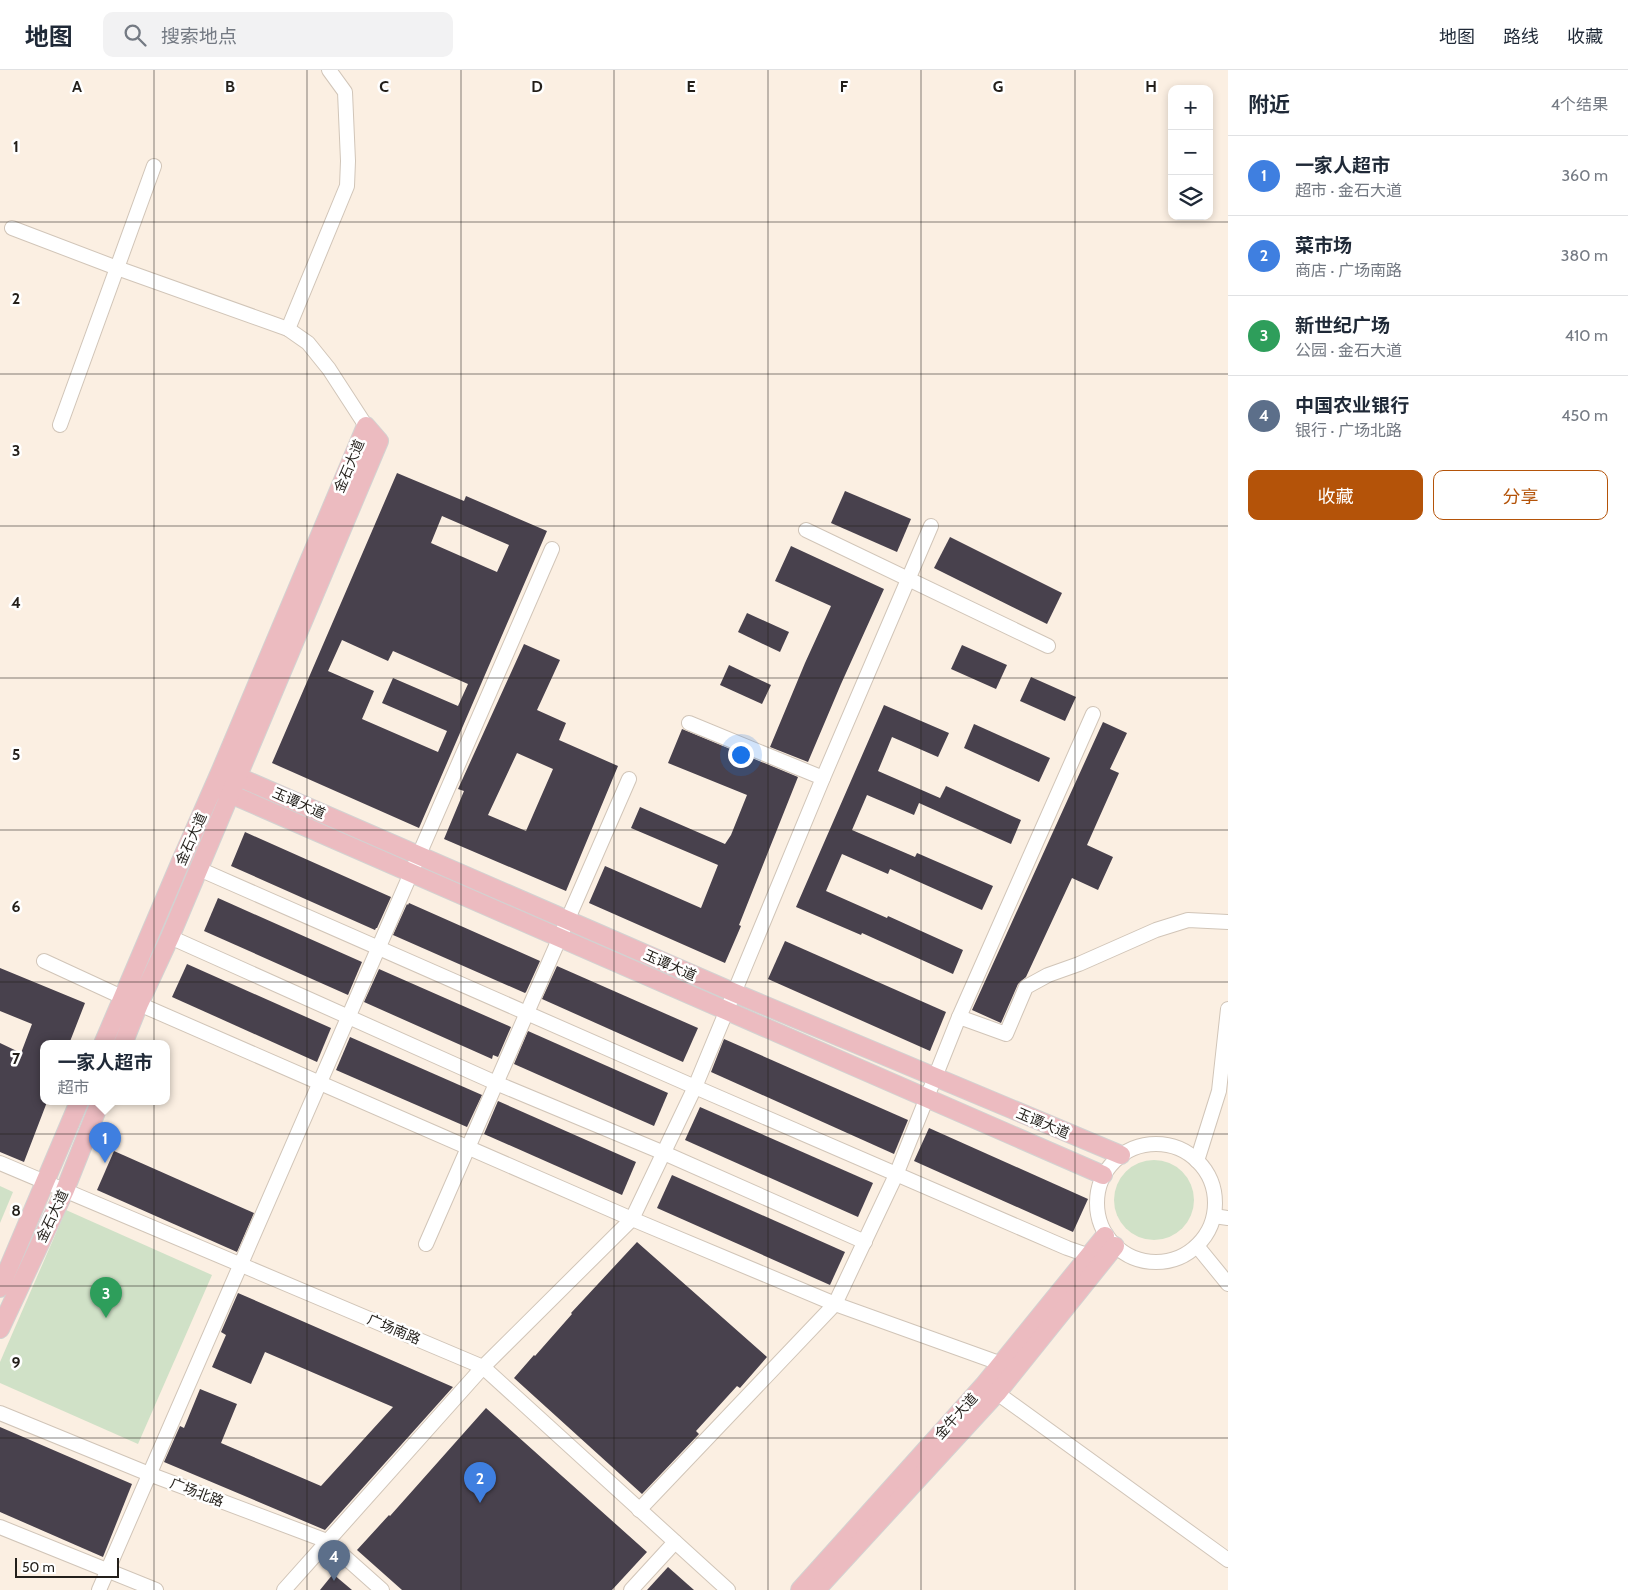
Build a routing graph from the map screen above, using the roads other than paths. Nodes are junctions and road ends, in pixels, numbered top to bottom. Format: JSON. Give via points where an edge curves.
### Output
{"nodes":[{"id":1,"x":329,"y":70,"type":"edge"},
{"id":2,"x":154,"y":166,"type":"dead end"},
{"id":3,"x":12,"y":228,"type":"dead end"},
{"id":4,"x":117,"y":268,"type":"junction"},
{"id":5,"x":288,"y":329,"type":"junction"},
{"id":6,"x":60,"y":425,"type":"dead end"},
{"id":7,"x":366,"y":426,"type":"joint"},
{"id":8,"x":932,"y":526,"type":"dead end"},
{"id":9,"x":806,"y":530,"type":"dead end"},
{"id":10,"x":552,"y":549,"type":"dead end"},
{"id":11,"x":909,"y":579,"type":"junction"},
{"id":12,"x":1048,"y":646,"type":"dead end"},
{"id":13,"x":1093,"y":714,"type":"dead end"},
{"id":14,"x":689,"y":723,"type":"dead end"},
{"id":15,"x":229,"y":773,"type":"junction"},
{"id":16,"x":823,"y":778,"type":"junction"},
{"id":17,"x":629,"y":779,"type":"dead end"},
{"id":18,"x":222,"y":790,"type":"junction"},
{"id":19,"x":418,"y":857,"type":"junction"},
{"id":20,"x":199,"y":869,"type":"junction"},
{"id":21,"x":411,"y":873,"type":"junction"},
{"id":22,"x":1228,"y":922,"type":"edge"},
{"id":23,"x":564,"y":928,"type":"junction"},
{"id":24,"x":170,"y":937,"type":"junction"},
{"id":25,"x":378,"y":949,"type":"junction"},
{"id":26,"x":44,"y":961,"type":"dead end"},
{"id":27,"x":735,"y":993,"type":"junction"},
{"id":28,"x":122,"y":998,"type":"junction"},
{"id":29,"x":139,"y":1004,"type":"junction"},
{"id":30,"x":1228,"y":1009,"type":"edge"},
{"id":31,"x":728,"y":1012,"type":"junction"},
{"id":32,"x":527,"y":1013,"type":"junction"},
{"id":33,"x":959,"y":1017,"type":"junction"},
{"id":34,"x":348,"y":1018,"type":"junction"},
{"id":35,"x":105,"y":1040,"type":"edge"},
{"id":36,"x":125,"y":1040,"type":"edge"},
{"id":37,"x":934,"y":1077,"type":"junction"},
{"id":38,"x":496,"y":1083,"type":"junction"},
{"id":39,"x":320,"y":1084,"type":"junction"},
{"id":40,"x":695,"y":1087,"type":"junction"},
{"id":41,"x":926,"y":1098,"type":"junction"},
{"id":42,"x":78,"y":1105,"type":"edge"},
{"id":43,"x":99,"y":1105,"type":"edge"},
{"id":44,"x":468,"y":1148,"type":"junction"},
{"id":45,"x":664,"y":1154,"type":"junction"},
{"id":46,"x":1121,"y":1155,"type":"junction"},
{"id":47,"x":1197,"y":1161,"type":"junction"},
{"id":48,"x":0,"y":1163,"type":"edge"},
{"id":49,"x":896,"y":1174,"type":"junction"},
{"id":50,"x":1103,"y":1175,"type":"junction"},
{"id":51,"x":46,"y":1182,"type":"junction"},
{"id":52,"x":65,"y":1190,"type":"junction"},
{"id":53,"x":1214,"y":1216,"type":"junction"},
{"id":54,"x":1228,"y":1218,"type":"edge"},
{"id":55,"x":632,"y":1219,"type":"junction"},
{"id":56,"x":1110,"y":1241,"type":"junction"},
{"id":57,"x":865,"y":1242,"type":"junction"},
{"id":58,"x":426,"y":1244,"type":"dead end"},
{"id":59,"x":1197,"y":1246,"type":"junction"},
{"id":60,"x":1090,"y":1256,"type":"junction"},
{"id":61,"x":1228,"y":1284,"type":"edge"},
{"id":62,"x":0,"y":1288,"type":"edge"},
{"id":63,"x":835,"y":1304,"type":"junction"},
{"id":64,"x":0,"y":1329,"type":"edge"},
{"id":65,"x":1002,"y":1364,"type":"junction"},
{"id":66,"x":483,"y":1367,"type":"junction"},
{"id":67,"x":997,"y":1393,"type":"junction"},
{"id":68,"x":0,"y":1413,"type":"edge"},
{"id":69,"x":149,"y":1474,"type":"junction"},
{"id":70,"x":639,"y":1510,"type":"junction"},
{"id":71,"x":0,"y":1527,"type":"edge"},
{"id":72,"x":327,"y":1541,"type":"junction"},
{"id":73,"x":675,"y":1542,"type":"junction"},
{"id":74,"x":1228,"y":1560,"type":"edge"},
{"id":75,"x":108,"y":1571,"type":"junction"},
{"id":76,"x":100,"y":1590,"type":"edge"},
{"id":77,"x":156,"y":1590,"type":"edge"},
{"id":78,"x":284,"y":1590,"type":"edge"},
{"id":79,"x":382,"y":1590,"type":"edge"},
{"id":80,"x":631,"y":1590,"type":"edge"},
{"id":81,"x":728,"y":1590,"type":"edge"},
{"id":82,"x":800,"y":1590,"type":"edge"},
{"id":83,"x":816,"y":1590,"type":"edge"}],
"edges":[{"from":1,"to":5,"type":"street","via":[[345,92],[347,186]]},
{"from":2,"to":4,"type":"street"},
{"from":3,"to":4,"type":"street"},
{"from":4,"to":5,"type":"street"},
{"from":4,"to":6,"type":"street"},
{"from":5,"to":7,"type":"street","via":[[308,343],[329,369]]},
{"from":7,"to":15,"type":"main road","name":"金石大道","via":[[379,441]]},
{"from":8,"to":11,"type":"street"},
{"from":9,"to":11,"type":"street"},
{"from":10,"to":19,"type":"street"},
{"from":11,"to":12,"type":"street"},
{"from":11,"to":16,"type":"street"},
{"from":13,"to":33,"type":"street"},
{"from":14,"to":16,"type":"street"},
{"from":15,"to":18,"type":"main road","name":"金石大道"},
{"from":15,"to":19,"type":"main road","name":"玉谭大道"},
{"from":16,"to":27,"type":"street"},
{"from":17,"to":23,"type":"street"},
{"from":18,"to":20,"type":"main road","name":"金石大道"},
{"from":18,"to":21,"type":"main road","name":"玉谭大道"},
{"from":18,"to":28,"type":"main road","name":"金石大道"},
{"from":19,"to":21,"type":"street"},
{"from":19,"to":23,"type":"main road","name":"玉谭大道"},
{"from":20,"to":24,"type":"main road","name":"金石大道"},
{"from":20,"to":25,"type":"street"},
{"from":21,"to":23,"type":"main road","name":"玉谭大道"},
{"from":21,"to":25,"type":"street"},
{"from":22,"to":33,"type":"street","via":[[1188,920],[1048,975],[1026,987],[1006,1034]]},
{"from":23,"to":27,"type":"main road","name":"玉谭大道"},
{"from":23,"to":31,"type":"main road","name":"玉谭大道"},
{"from":23,"to":32,"type":"street"},
{"from":24,"to":29,"type":"main road","name":"金石大道"},
{"from":24,"to":34,"type":"street"},
{"from":25,"to":32,"type":"street"},
{"from":25,"to":34,"type":"street"},
{"from":26,"to":28,"type":"street"},
{"from":27,"to":31,"type":"street"},
{"from":27,"to":37,"type":"main road","name":"玉谭大道"},
{"from":28,"to":29,"type":"street"},
{"from":28,"to":35,"type":"main road","name":"金石大道"},
{"from":29,"to":36,"type":"main road","name":"金石大道"},
{"from":29,"to":39,"type":"street"},
{"from":30,"to":47,"type":"street","via":[[1219,1091]]},
{"from":31,"to":40,"type":"street"},
{"from":31,"to":41,"type":"main road","name":"玉谭大道"},
{"from":32,"to":38,"type":"street"},
{"from":32,"to":40,"type":"street"},
{"from":33,"to":37,"type":"street"},
{"from":34,"to":38,"type":"street"},
{"from":34,"to":39,"type":"street"},
{"from":37,"to":41,"type":"street"},
{"from":37,"to":46,"type":"main road","name":"玉谭大道"},
{"from":38,"to":44,"type":"street"},
{"from":38,"to":45,"type":"street"},
{"from":39,"to":44,"type":"street"},
{"from":39,"to":69,"type":"street"},
{"from":40,"to":45,"type":"street"},
{"from":40,"to":49,"type":"street"},
{"from":41,"to":49,"type":"street"},
{"from":41,"to":50,"type":"main road","name":"玉谭大道"},
{"from":42,"to":51,"type":"main road","name":"金石大道"},
{"from":43,"to":52,"type":"main road","name":"金石大道"},
{"from":44,"to":55,"type":"street"},
{"from":44,"to":58,"type":"street"},
{"from":45,"to":55,"type":"street"},
{"from":45,"to":57,"type":"street"},
{"from":46,"to":47,"type":"street","via":[[1131,1149],[1154,1144],[1177,1148]]},
{"from":46,"to":50,"type":"street"},
{"from":47,"to":53,"type":"street","via":[[1210,1180]]},
{"from":48,"to":51,"type":"street","name":"广场南路"},
{"from":49,"to":57,"type":"street"},
{"from":49,"to":60,"type":"street"},
{"from":50,"to":56,"type":"street","via":[[1096,1202],[1098,1216]]},
{"from":51,"to":52,"type":"street","name":"广场南路"},
{"from":51,"to":62,"type":"main road","name":"金石大道"},
{"from":52,"to":64,"type":"main road","name":"金石大道"},
{"from":52,"to":66,"type":"street","name":"广场南路"},
{"from":53,"to":54,"type":"street"},
{"from":53,"to":59,"type":"street"},
{"from":55,"to":63,"type":"street"},
{"from":55,"to":66,"type":"street"},
{"from":56,"to":59,"type":"street","via":[[1139,1260],[1160,1262],[1180,1258]]},
{"from":56,"to":60,"type":"main road","name":"金牛大道"},
{"from":56,"to":67,"type":"main road","name":"金牛大道"},
{"from":57,"to":63,"type":"street"},
{"from":59,"to":61,"type":"street"},
{"from":60,"to":65,"type":"main road","name":"金牛大道"},
{"from":63,"to":65,"type":"street"},
{"from":63,"to":70,"type":"street"},
{"from":65,"to":82,"type":"main road","name":"金牛大道"},
{"from":66,"to":70,"type":"street","name":"广场南路"},
{"from":66,"to":72,"type":"street"},
{"from":67,"to":74,"type":"street"},
{"from":67,"to":83,"type":"main road","name":"金牛大道"},
{"from":68,"to":69,"type":"street","name":"广场北路"},
{"from":69,"to":72,"type":"street","name":"广场北路"},
{"from":69,"to":75,"type":"street"},
{"from":70,"to":73,"type":"street","name":"广场南路"},
{"from":71,"to":75,"type":"street"},
{"from":72,"to":78,"type":"street"},
{"from":72,"to":79,"type":"street","name":"广场北路"},
{"from":73,"to":80,"type":"street"},
{"from":73,"to":81,"type":"street","name":"广场南路"},
{"from":75,"to":76,"type":"street"},
{"from":75,"to":77,"type":"street"}]}
